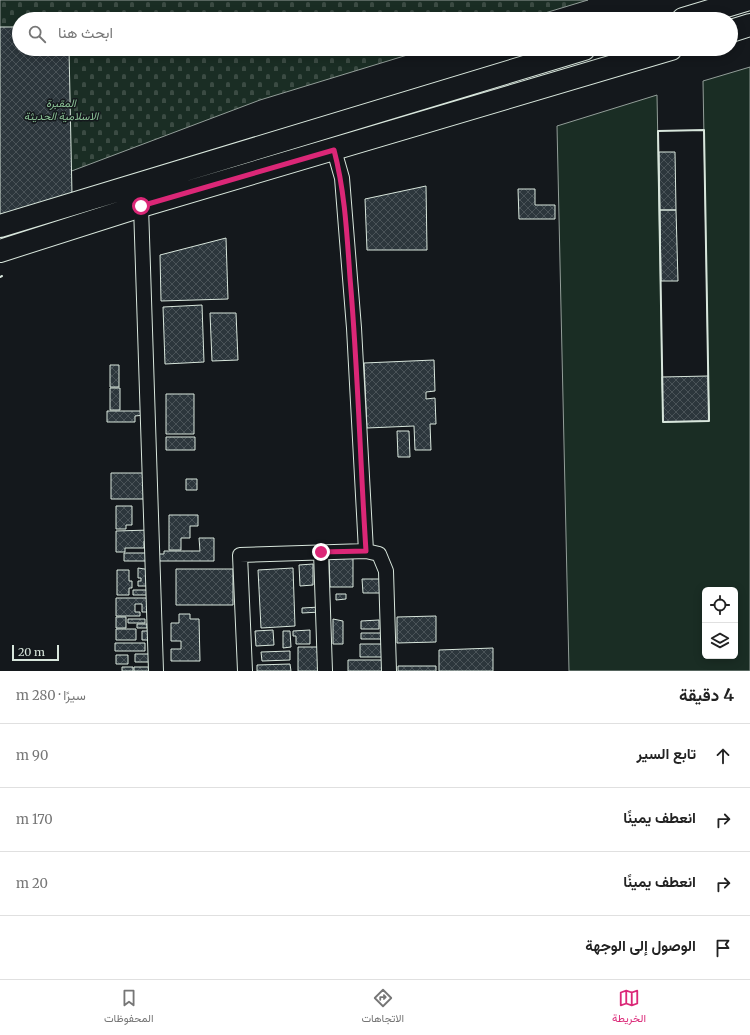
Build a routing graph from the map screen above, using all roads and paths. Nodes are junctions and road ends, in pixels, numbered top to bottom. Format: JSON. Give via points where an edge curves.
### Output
{"nodes":[{"id":1,"x":746,"y":0,"type":"edge"},
{"id":2,"x":707,"y":12,"type":"edge"},
{"id":3,"x":750,"y":25,"type":"edge"},
{"id":4,"x":738,"y":29,"type":"edge"},
{"id":5,"x":561,"y":56,"type":"edge"},
{"id":6,"x":648,"y":56,"type":"edge"},
{"id":7,"x":334,"y":150,"type":"junction"},
{"id":8,"x":141,"y":206,"type":"junction"},
{"id":9,"x":0,"y":226,"type":"edge"},
{"id":10,"x":0,"y":251,"type":"edge"},
{"id":11,"x":366,"y":551,"type":"junction"},
{"id":12,"x":321,"y":552,"type":"junction"},
{"id":13,"x":156,"y":671,"type":"edge"},
{"id":14,"x":245,"y":671,"type":"edge"},
{"id":15,"x":325,"y":671,"type":"edge"},
{"id":16,"x":389,"y":671,"type":"edge"}],
"edges":[{"from":1,"to":2,"type":"main road"},
{"from":3,"to":4,"type":"main road"},
{"from":5,"to":9,"type":"main road"},
{"from":6,"to":7,"type":"main road"},
{"from":7,"to":8,"type":"main road"},
{"from":7,"to":11,"type":"street","via":[[342,178]]},
{"from":8,"to":10,"type":"main road"},
{"from":8,"to":13,"type":"street"},
{"from":11,"to":12,"type":"street"},
{"from":11,"to":16,"type":"street","via":[[379,554],[386,571]]},
{"from":12,"to":14,"type":"street","via":[[240,555]]},
{"from":12,"to":15,"type":"street"}]}
